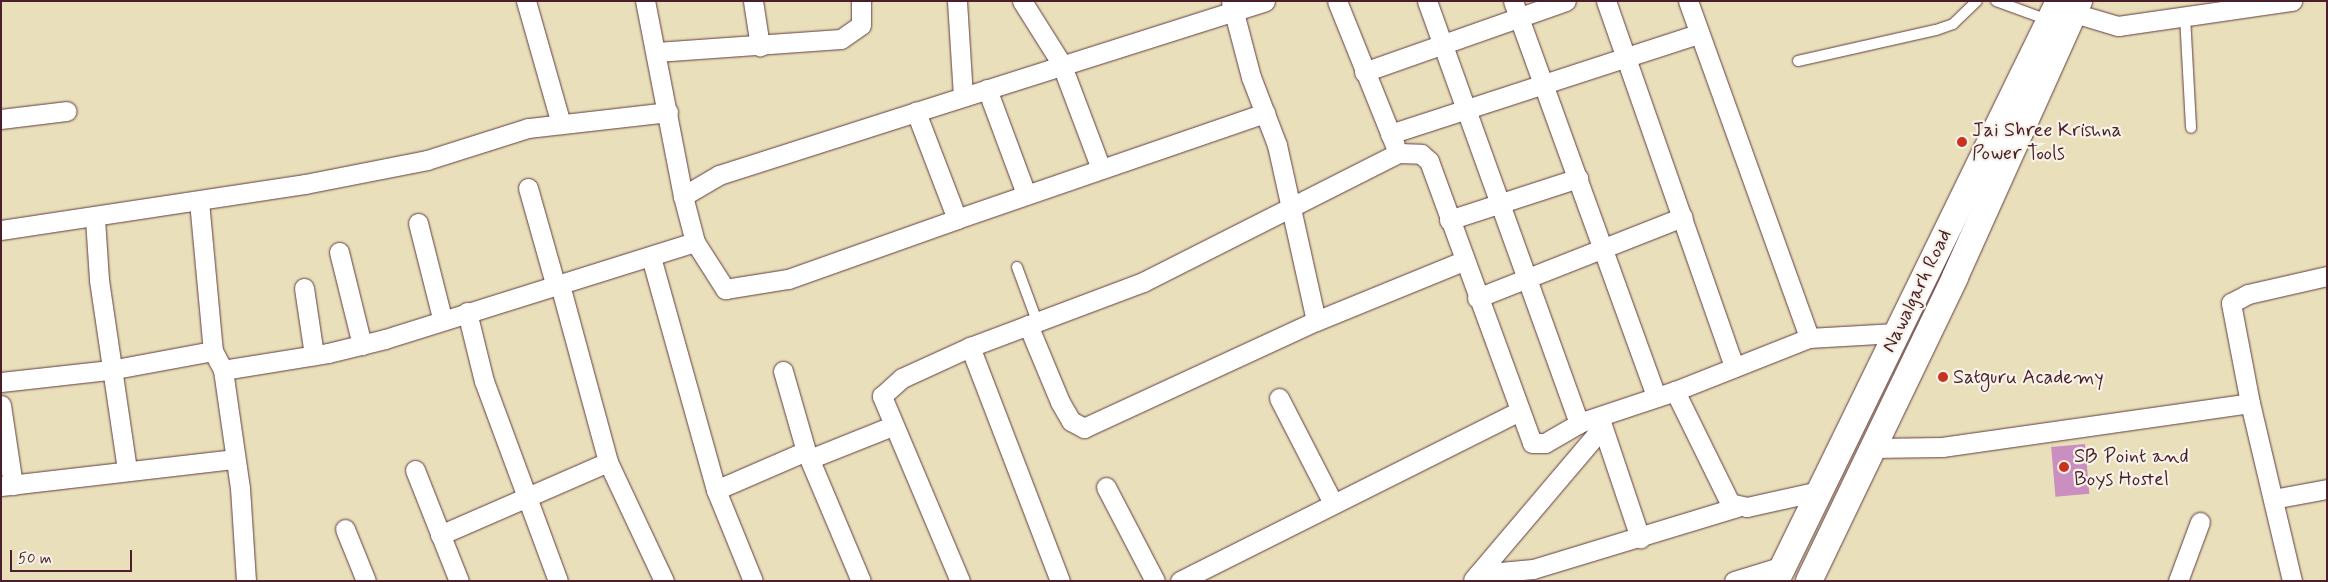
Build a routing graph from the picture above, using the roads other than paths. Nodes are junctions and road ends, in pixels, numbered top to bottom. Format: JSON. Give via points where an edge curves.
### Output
{"nodes":[{"id":1,"x":526,"y":1,"type":"edge"},
{"id":2,"x":645,"y":1,"type":"edge"},
{"id":3,"x":753,"y":1,"type":"edge"},
{"id":4,"x":861,"y":1,"type":"edge"},
{"id":5,"x":957,"y":1,"type":"edge"},
{"id":6,"x":1022,"y":1,"type":"edge"},
{"id":7,"x":1265,"y":1,"type":"edge"},
{"id":8,"x":1337,"y":1,"type":"edge"},
{"id":9,"x":1427,"y":1,"type":"edge"},
{"id":10,"x":1566,"y":1,"type":"edge"},
{"id":11,"x":1606,"y":1,"type":"edge"},
{"id":12,"x":1688,"y":1,"type":"edge"},
{"id":13,"x":1977,"y":1,"type":"edge"},
{"id":14,"x":1996,"y":1,"type":"edge"},
{"id":15,"x":2292,"y":1,"type":"edge"},
{"id":16,"x":1232,"y":5,"type":"edge"},
{"id":17,"x":2065,"y":9,"type":"edge"},
{"id":18,"x":1516,"y":10,"type":"edge"},
{"id":19,"x":2184,"y":16,"type":"junction"},
{"id":20,"x":1698,"y":34,"type":"junction"},
{"id":21,"x":1442,"y":43,"type":"junction"},
{"id":22,"x":760,"y":46,"type":"junction"},
{"id":23,"x":656,"y":52,"type":"junction"},
{"id":24,"x":1624,"y":55,"type":"junction"},
{"id":25,"x":1798,"y":61,"type":"dead end"},
{"id":26,"x":1061,"y":63,"type":"junction"},
{"id":27,"x":1364,"y":72,"type":"junction"},
{"id":28,"x":1542,"y":83,"type":"junction"},
{"id":29,"x":987,"y":89,"type":"junction"},
{"id":30,"x":963,"y":97,"type":"junction"},
{"id":31,"x":1465,"y":108,"type":"junction"},
{"id":32,"x":67,"y":111,"type":"dead end"},
{"id":33,"x":668,"y":112,"type":"junction"},
{"id":34,"x":916,"y":112,"type":"junction"},
{"id":35,"x":1265,"y":113,"type":"junction"},
{"id":36,"x":1,"y":119,"type":"edge"},
{"id":37,"x":561,"y":124,"type":"junction"},
{"id":38,"x":2191,"y":128,"type":"dead end"},
{"id":39,"x":1390,"y":134,"type":"junction"},
{"id":40,"x":1398,"y":153,"type":"junction"},
{"id":41,"x":1100,"y":166,"type":"junction"},
{"id":42,"x":1578,"y":178,"type":"junction"},
{"id":43,"x":528,"y":188,"type":"dead end"},
{"id":44,"x":1026,"y":194,"type":"junction"},
{"id":45,"x":683,"y":196,"type":"junction"},
{"id":46,"x":199,"y":201,"type":"junction"},
{"id":47,"x":1499,"y":204,"type":"junction"},
{"id":48,"x":1294,"y":210,"type":"junction"},
{"id":49,"x":1683,"y":217,"type":"junction"},
{"id":50,"x":95,"y":219,"type":"junction"},
{"id":51,"x":957,"y":219,"type":"junction"},
{"id":52,"x":1449,"y":220,"type":"junction"},
{"id":53,"x":418,"y":223,"type":"dead end"},
{"id":54,"x":1,"y":230,"type":"edge"},
{"id":55,"x":695,"y":242,"type":"junction"},
{"id":56,"x":1605,"y":251,"type":"junction"},
{"id":57,"x":339,"y":252,"type":"dead end"},
{"id":58,"x":651,"y":257,"type":"junction"},
{"id":59,"x":1463,"y":261,"type":"junction"},
{"id":60,"x":1017,"y":267,"type":"dead end"},
{"id":61,"x":2327,"y":276,"type":"edge"},
{"id":62,"x":1526,"y":280,"type":"junction"},
{"id":63,"x":558,"y":286,"type":"junction"},
{"id":64,"x":304,"y":288,"type":"dead end"},
{"id":65,"x":1477,"y":298,"type":"junction"},
{"id":66,"x":467,"y":312,"type":"junction"},
{"id":67,"x":442,"y":318,"type":"junction"},
{"id":68,"x":1316,"y":321,"type":"junction"},
{"id":69,"x":1032,"y":323,"type":"junction"},
{"id":70,"x":1896,"y":333,"type":"junction"},
{"id":71,"x":1809,"y":338,"type":"junction"},
{"id":72,"x":362,"y":345,"type":"junction"},
{"id":73,"x":970,"y":347,"type":"junction"},
{"id":74,"x":213,"y":351,"type":"junction"},
{"id":75,"x":314,"y":355,"type":"junction"},
{"id":76,"x":1734,"y":367,"type":"junction"},
{"id":77,"x":110,"y":370,"type":"junction"},
{"id":78,"x":223,"y":370,"type":"junction"},
{"id":79,"x":783,"y":371,"type":"dead end"},
{"id":80,"x":1,"y":382,"type":"edge"},
{"id":81,"x":1675,"y":391,"type":"junction"},
{"id":82,"x":1656,"y":397,"type":"junction"},
{"id":83,"x":1279,"y":398,"type":"dead end"},
{"id":84,"x":2250,"y":403,"type":"junction"},
{"id":85,"x":1,"y":405,"type":"edge"},
{"id":86,"x":1518,"y":412,"type":"junction"},
{"id":87,"x":1600,"y":422,"type":"junction"},
{"id":88,"x":1579,"y":423,"type":"junction"},
{"id":89,"x":892,"y":426,"type":"junction"},
{"id":90,"x":1873,"y":448,"type":"junction"},
{"id":91,"x":809,"y":455,"type":"junction"},
{"id":92,"x":234,"y":458,"type":"junction"},
{"id":93,"x":608,"y":462,"type":"junction"},
{"id":94,"x":127,"y":469,"type":"junction"},
{"id":95,"x":415,"y":470,"type":"dead end"},
{"id":96,"x":7,"y":485,"type":"edge"},
{"id":97,"x":1106,"y":487,"type":"dead end"},
{"id":98,"x":716,"y":490,"type":"junction"},
{"id":99,"x":2327,"y":490,"type":"edge"},
{"id":100,"x":1820,"y":491,"type":"junction"},
{"id":101,"x":524,"y":498,"type":"junction"},
{"id":102,"x":2273,"y":499,"type":"junction"},
{"id":103,"x":1333,"y":503,"type":"junction"},
{"id":104,"x":1737,"y":507,"type":"junction"},
{"id":105,"x":2200,"y":522,"type":"dead end"},
{"id":106,"x":345,"y":529,"type":"dead end"},
{"id":107,"x":440,"y":535,"type":"junction"},
{"id":108,"x":1640,"y":538,"type":"junction"},
{"id":109,"x":363,"y":573,"type":"edge"},
{"id":110,"x":1779,"y":573,"type":"edge"},
{"id":111,"x":1475,"y":577,"type":"edge"},
{"id":112,"x":662,"y":580,"type":"edge"},
{"id":113,"x":246,"y":581,"type":"edge"},
{"id":114,"x":348,"y":581,"type":"edge"},
{"id":115,"x":459,"y":581,"type":"edge"},
{"id":116,"x":558,"y":581,"type":"edge"},
{"id":117,"x":753,"y":581,"type":"edge"},
{"id":118,"x":861,"y":581,"type":"edge"},
{"id":119,"x":960,"y":581,"type":"edge"},
{"id":120,"x":1060,"y":581,"type":"edge"},
{"id":121,"x":1155,"y":581,"type":"edge"},
{"id":122,"x":1180,"y":581,"type":"edge"},
{"id":123,"x":1734,"y":581,"type":"edge"},
{"id":124,"x":1809,"y":581,"type":"edge"},
{"id":125,"x":2178,"y":581,"type":"edge"},
{"id":126,"x":2292,"y":581,"type":"edge"}],
"edges":[{"from":1,"to":37,"type":"street"},
{"from":2,"to":23,"type":"street"},
{"from":3,"to":22,"type":"street"},
{"from":4,"to":22,"type":"street","via":[[861,25],[854,33],[826,42]]},
{"from":5,"to":30,"type":"street"},
{"from":6,"to":26,"type":"street"},
{"from":7,"to":16,"type":"street"},
{"from":8,"to":27,"type":"street"},
{"from":9,"to":21,"type":"street"},
{"from":10,"to":18,"type":"street"},
{"from":11,"to":24,"type":"street"},
{"from":12,"to":20,"type":"street"},
{"from":13,"to":25,"type":"lane","via":[[1954,24]]},
{"from":14,"to":17,"type":"lane"},
{"from":15,"to":19,"type":"street"},
{"from":16,"to":26,"type":"street"},
{"from":16,"to":35,"type":"street"},
{"from":17,"to":19,"type":"street","via":[[2106,26]]},
{"from":17,"to":70,"type":"street","name":"Nawalgarh Road"},
{"from":17,"to":90,"type":"street"},
{"from":18,"to":21,"type":"street"},
{"from":18,"to":28,"type":"street"},
{"from":19,"to":38,"type":"lane"},
{"from":20,"to":24,"type":"street"},
{"from":20,"to":71,"type":"street"},
{"from":21,"to":27,"type":"street"},
{"from":21,"to":31,"type":"street"},
{"from":22,"to":23,"type":"street"},
{"from":23,"to":33,"type":"street"},
{"from":24,"to":28,"type":"street"},
{"from":24,"to":49,"type":"street"},
{"from":26,"to":29,"type":"street"},
{"from":26,"to":41,"type":"street"},
{"from":27,"to":39,"type":"street"},
{"from":28,"to":31,"type":"street"},
{"from":28,"to":42,"type":"street"},
{"from":29,"to":30,"type":"street"},
{"from":29,"to":44,"type":"street"},
{"from":30,"to":34,"type":"street"},
{"from":31,"to":39,"type":"street"},
{"from":31,"to":47,"type":"street"},
{"from":32,"to":36,"type":"street"},
{"from":33,"to":37,"type":"street"},
{"from":33,"to":45,"type":"street"},
{"from":34,"to":45,"type":"street","via":[[719,174]]},
{"from":34,"to":51,"type":"street"},
{"from":35,"to":41,"type":"street"},
{"from":35,"to":48,"type":"street"},
{"from":37,"to":46,"type":"street","via":[[528,128],[427,160]]},
{"from":39,"to":40,"type":"street"},
{"from":40,"to":48,"type":"street"},
{"from":40,"to":52,"type":"street","via":[[1421,154],[1429,161]]},
{"from":41,"to":44,"type":"street"},
{"from":42,"to":47,"type":"street"},
{"from":42,"to":56,"type":"street"},
{"from":43,"to":63,"type":"street"},
{"from":44,"to":51,"type":"street"},
{"from":45,"to":55,"type":"street"},
{"from":46,"to":50,"type":"street"},
{"from":46,"to":74,"type":"street"},
{"from":47,"to":52,"type":"street"},
{"from":47,"to":62,"type":"street"},
{"from":48,"to":68,"type":"street"},
{"from":48,"to":69,"type":"street","via":[[1142,282]]},
{"from":49,"to":56,"type":"street"},
{"from":49,"to":76,"type":"street"},
{"from":50,"to":54,"type":"street"},
{"from":50,"to":77,"type":"street"},
{"from":51,"to":55,"type":"street","via":[[788,280],[724,289]]},
{"from":52,"to":59,"type":"street"},
{"from":53,"to":67,"type":"street"},
{"from":55,"to":58,"type":"street"},
{"from":56,"to":62,"type":"street"},
{"from":56,"to":82,"type":"street"},
{"from":57,"to":72,"type":"street"},
{"from":58,"to":63,"type":"street"},
{"from":58,"to":98,"type":"street"},
{"from":59,"to":65,"type":"street"},
{"from":59,"to":68,"type":"street"},
{"from":60,"to":69,"type":"lane"},
{"from":61,"to":84,"type":"street","via":[[2248,294],[2231,303]]},
{"from":62,"to":65,"type":"street"},
{"from":62,"to":88,"type":"street"},
{"from":63,"to":66,"type":"street"},
{"from":63,"to":93,"type":"street"},
{"from":64,"to":75,"type":"street"},
{"from":65,"to":86,"type":"street"},
{"from":66,"to":67,"type":"street"},
{"from":66,"to":101,"type":"street","via":[[484,381]]},
{"from":67,"to":72,"type":"street"},
{"from":68,"to":69,"type":"street","via":[[1084,428],[1071,422],[1060,402]]},
{"from":69,"to":73,"type":"street"},
{"from":70,"to":71,"type":"street"},
{"from":70,"to":100,"type":"street","name":"Nawalgarh Road"},
{"from":71,"to":76,"type":"street"},
{"from":72,"to":75,"type":"street"},
{"from":73,"to":89,"type":"street","via":[[885,389],[882,396]]},
{"from":73,"to":120,"type":"street"},
{"from":74,"to":77,"type":"street"},
{"from":74,"to":78,"type":"street"},
{"from":75,"to":78,"type":"street"},
{"from":76,"to":81,"type":"street"},
{"from":77,"to":80,"type":"street"},
{"from":77,"to":94,"type":"street"},
{"from":78,"to":92,"type":"street"},
{"from":79,"to":91,"type":"street"},
{"from":81,"to":82,"type":"street"},
{"from":81,"to":104,"type":"street","via":[[1725,497]]},
{"from":82,"to":87,"type":"street"},
{"from":83,"to":103,"type":"street"},
{"from":84,"to":90,"type":"street","via":[[1951,445]]},
{"from":84,"to":102,"type":"street"},
{"from":85,"to":96,"type":"street"},
{"from":86,"to":88,"type":"street","via":[[1528,439],[1538,445]]},
{"from":86,"to":103,"type":"street"},
{"from":87,"to":88,"type":"street"},
{"from":87,"to":108,"type":"street"},
{"from":87,"to":111,"type":"street"},
{"from":89,"to":91,"type":"street"},
{"from":89,"to":119,"type":"street"},
{"from":90,"to":124,"type":"street"},
{"from":91,"to":98,"type":"street"},
{"from":91,"to":118,"type":"street"},
{"from":92,"to":94,"type":"street"},
{"from":92,"to":113,"type":"street"},
{"from":93,"to":101,"type":"street"},
{"from":93,"to":112,"type":"street"},
{"from":94,"to":96,"type":"street"},
{"from":95,"to":107,"type":"street"},
{"from":97,"to":121,"type":"street"},
{"from":98,"to":117,"type":"street"},
{"from":99,"to":102,"type":"street"},
{"from":100,"to":104,"type":"street"},
{"from":100,"to":110,"type":"street","name":"Nawalgarh Road"},
{"from":101,"to":107,"type":"street"},
{"from":101,"to":116,"type":"street"},
{"from":102,"to":126,"type":"street"},
{"from":103,"to":122,"type":"street"},
{"from":104,"to":108,"type":"street"},
{"from":105,"to":125,"type":"street"},
{"from":106,"to":109,"type":"street"},
{"from":107,"to":115,"type":"street"},
{"from":108,"to":111,"type":"street","via":[[1533,569]]},
{"from":109,"to":114,"type":"street"},
{"from":110,"to":123,"type":"street"}]}
